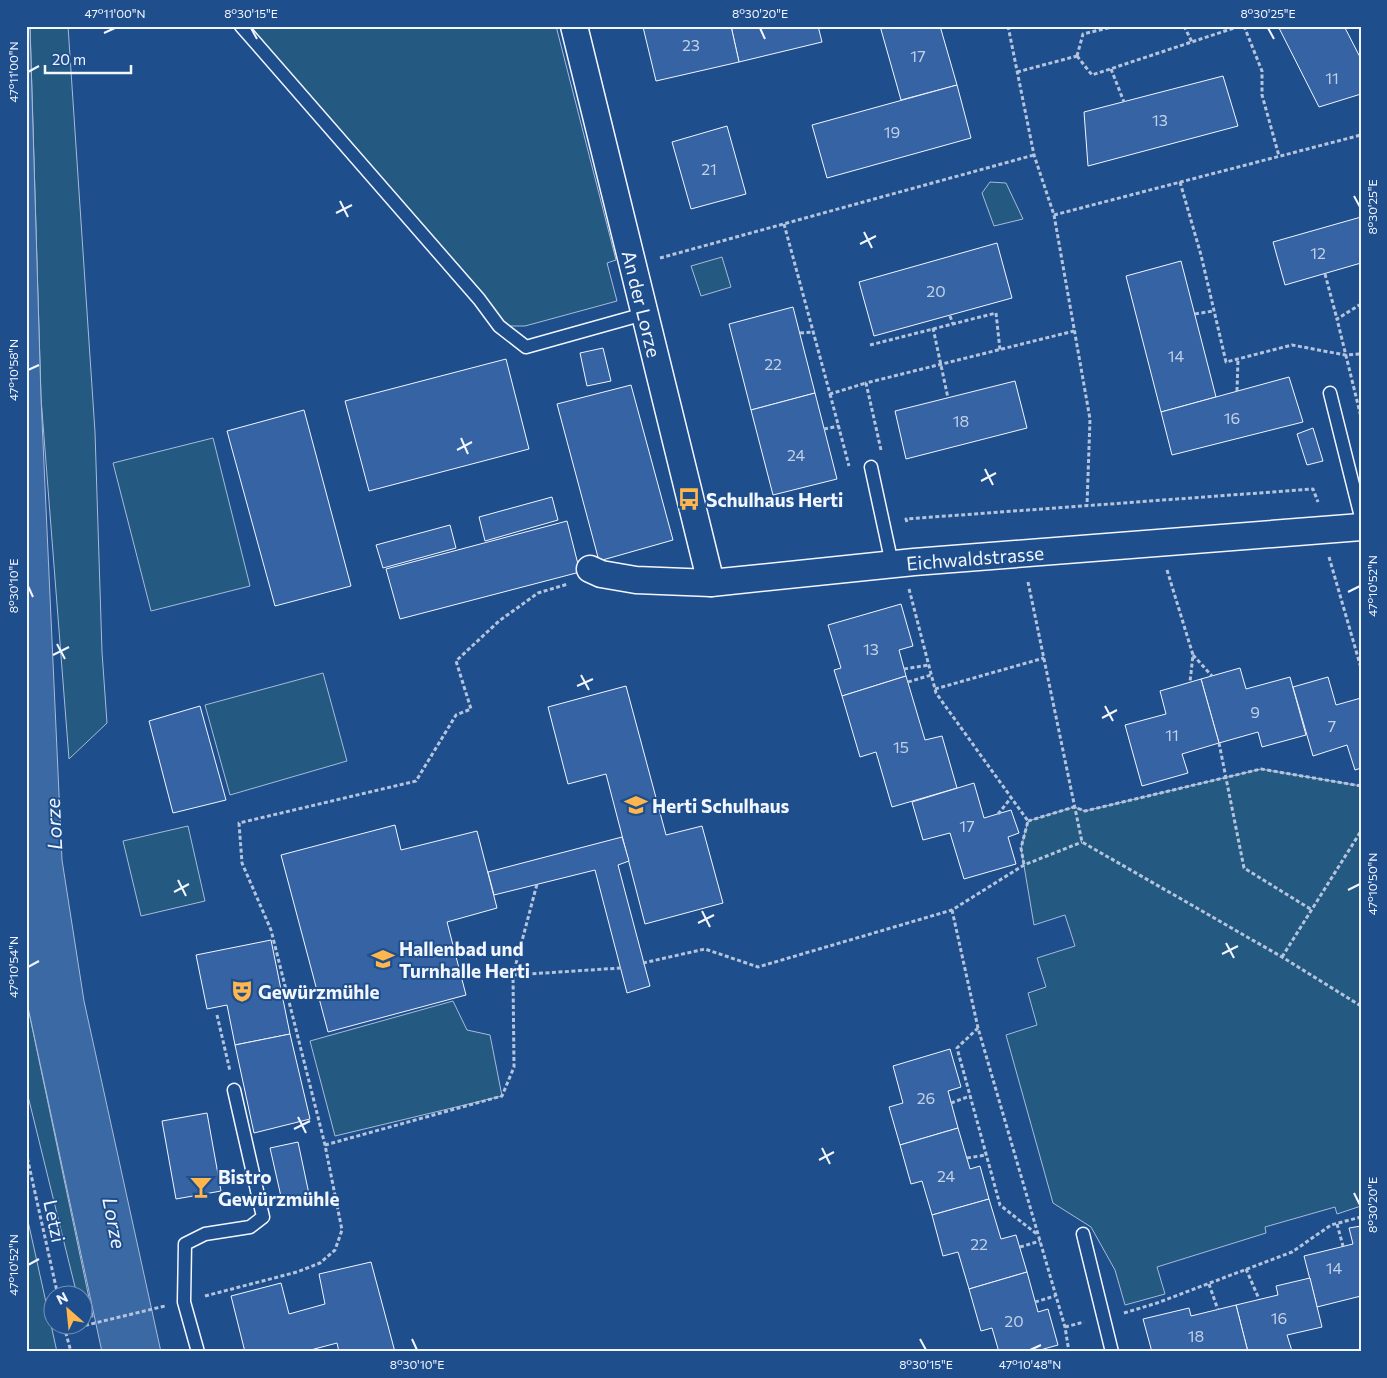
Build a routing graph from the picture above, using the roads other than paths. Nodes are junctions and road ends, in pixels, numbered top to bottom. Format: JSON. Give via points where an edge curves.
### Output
{"nodes":[{"id":1,"x":241,"y":26,"type":"edge"},
{"id":2,"x":574,"y":26,"type":"edge"},
{"id":3,"x":644,"y":314,"type":"junction"},
{"id":4,"x":1330,"y":393,"type":"dead end"},
{"id":5,"x":871,"y":467,"type":"dead end"},
{"id":6,"x":1360,"y":517,"type":"edge"},
{"id":7,"x":905,"y":570,"type":"junction"},
{"id":8,"x":595,"y":572,"type":"road end"},
{"id":9,"x":711,"y":583,"type":"junction"},
{"id":10,"x":234,"y":1090,"type":"road end"},
{"id":11,"x":1083,"y":1234,"type":"dead end"},
{"id":12,"x":198,"y":1352,"type":"edge"},
{"id":13,"x":1112,"y":1352,"type":"edge"}],
"edges":[{"from":1,"to":3,"type":"lane","via":[[499,326],[526,346]]},
{"from":2,"to":3,"type":"street","name":"An der Lorze"},
{"from":3,"to":9,"type":"street","name":"An der Lorze"},
{"from":4,"to":6,"type":"lane"},
{"from":5,"to":7,"type":"lane"},
{"from":6,"to":7,"type":"street","name":"Eichwaldstrasse"},
{"from":7,"to":9,"type":"street","name":"Eichwaldstrasse"},
{"from":8,"to":9,"type":"street","name":"Eichwaldstrasse","via":[[636,580]]},
{"from":10,"to":12,"type":"lane","via":[[264,1217],[250,1227],[205,1234],[185,1244],[184,1302]]},
{"from":11,"to":13,"type":"lane"}]}
